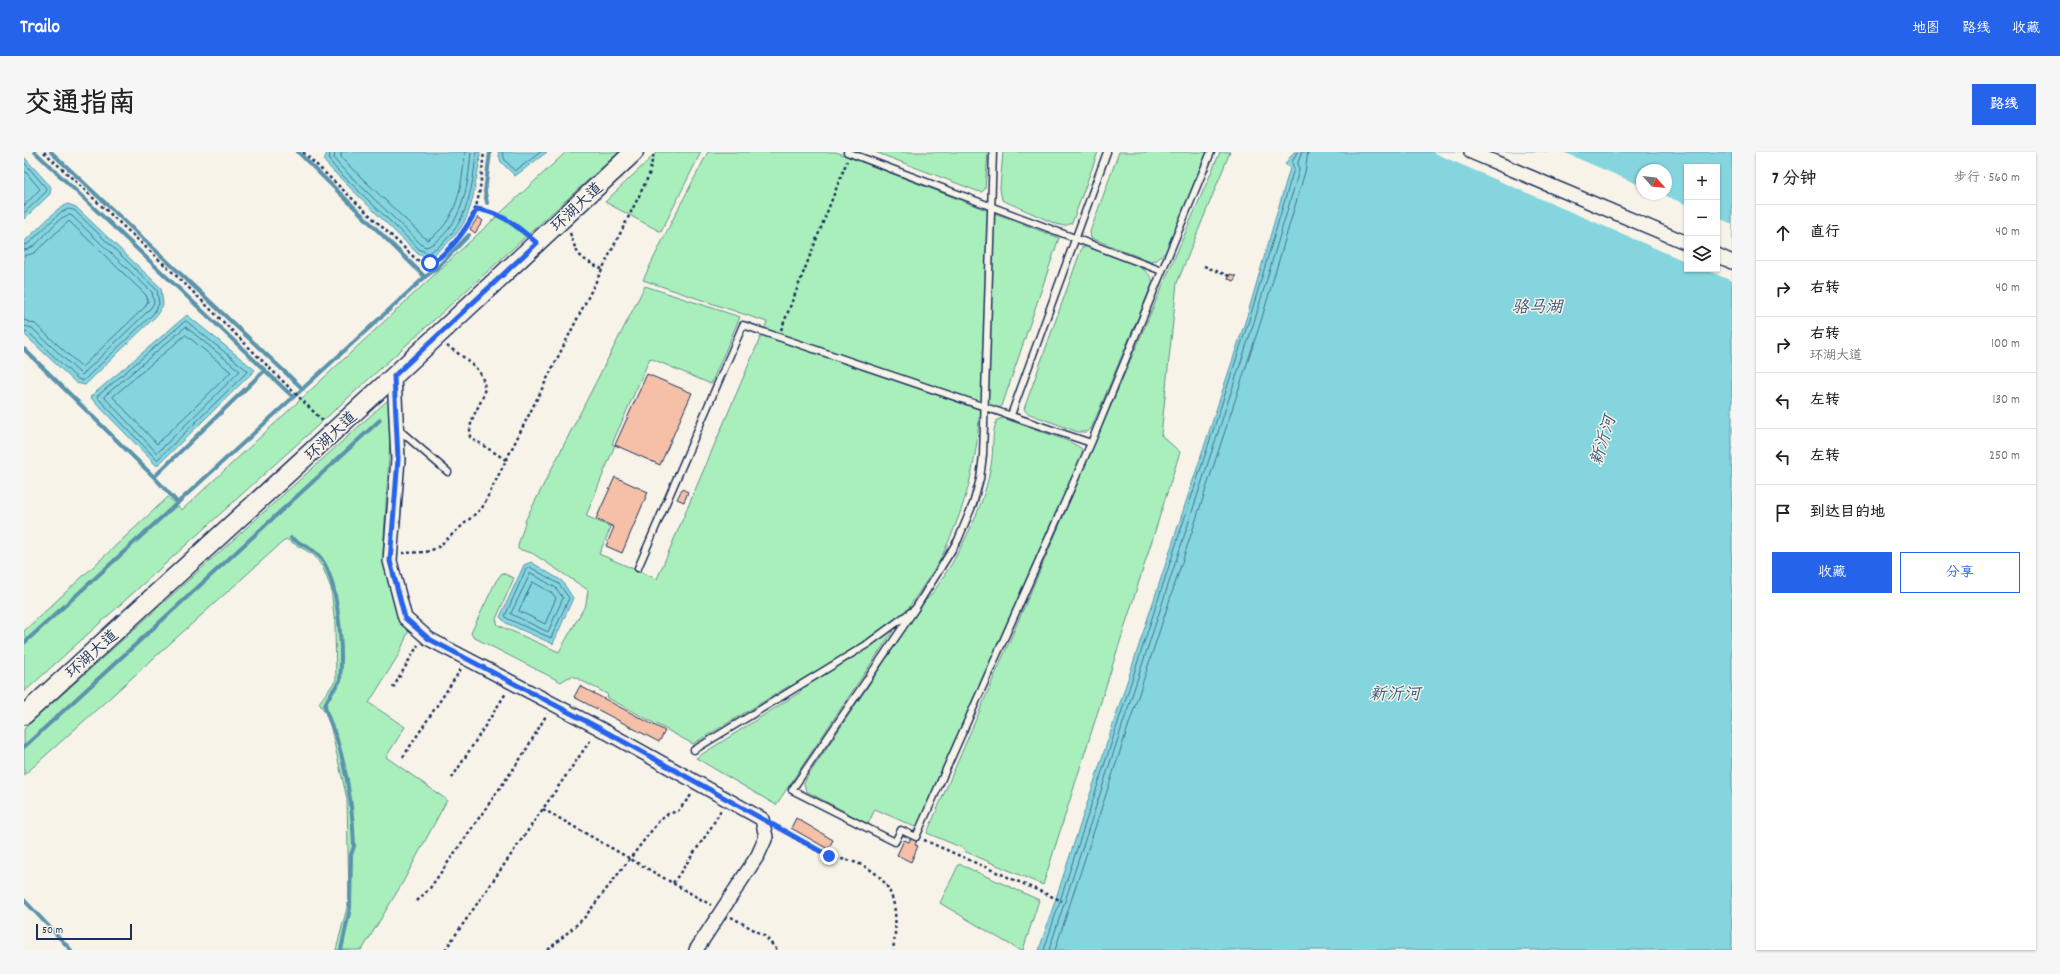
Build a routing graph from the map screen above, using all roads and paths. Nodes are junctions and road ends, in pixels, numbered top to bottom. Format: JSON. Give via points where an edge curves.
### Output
{"nodes":[{"id":1,"x":44,"y":152,"type":"edge"},
{"id":2,"x":303,"y":152,"type":"edge"},
{"id":3,"x":484,"y":152,"type":"edge"},
{"id":4,"x":634,"y":152,"type":"edge"},
{"id":5,"x":654,"y":152,"type":"edge"},
{"id":6,"x":848,"y":152,"type":"edge"},
{"id":7,"x":993,"y":152,"type":"edge"},
{"id":8,"x":1107,"y":152,"type":"edge"},
{"id":9,"x":1211,"y":152,"type":"edge"},
{"id":10,"x":1471,"y":152,"type":"edge"},
{"id":11,"x":991,"y":206,"type":"junction"},
{"id":12,"x":477,"y":209,"type":"junction"},
{"id":13,"x":564,"y":218,"type":"junction"},
{"id":14,"x":1075,"y":238,"type":"junction"},
{"id":15,"x":1684,"y":242,"type":"edge"},
{"id":16,"x":537,"y":243,"type":"junction"},
{"id":17,"x":1720,"y":257,"type":"edge"},
{"id":18,"x":1732,"y":262,"type":"edge"},
{"id":19,"x":1204,"y":266,"type":"dead end"},
{"id":20,"x":602,"y":269,"type":"junction"},
{"id":21,"x":1162,"y":271,"type":"junction"},
{"id":22,"x":1229,"y":276,"type":"dead end"},
{"id":23,"x":778,"y":337,"type":"junction"},
{"id":24,"x":435,"y":338,"type":"junction"},
{"id":25,"x":394,"y":376,"type":"junction"},
{"id":26,"x":985,"y":407,"type":"junction"},
{"id":27,"x":1011,"y":415,"type":"junction"},
{"id":28,"x":397,"y":428,"type":"junction"},
{"id":29,"x":334,"y":432,"type":"junction"},
{"id":30,"x":1091,"y":444,"type":"junction"},
{"id":31,"x":506,"y":460,"type":"junction"},
{"id":32,"x":448,"y":472,"type":"dead end"},
{"id":33,"x":390,"y":554,"type":"junction"},
{"id":34,"x":638,"y":568,"type":"dead end"},
{"id":35,"x":915,"y":609,"type":"junction"},
{"id":36,"x":424,"y":634,"type":"junction"},
{"id":37,"x":468,"y":659,"type":"junction"},
{"id":38,"x":513,"y":683,"type":"junction"},
{"id":39,"x":393,"y":688,"type":"dead end"},
{"id":40,"x":554,"y":704,"type":"junction"},
{"id":41,"x":24,"y":714,"type":"edge"},
{"id":42,"x":599,"y":728,"type":"junction"},
{"id":43,"x":694,"y":750,"type":"dead end"},
{"id":44,"x":403,"y":757,"type":"dead end"},
{"id":45,"x":452,"y":778,"type":"dead end"},
{"id":46,"x":698,"y":783,"type":"junction"},
{"id":47,"x":727,"y":799,"type":"junction"},
{"id":48,"x":543,"y":809,"type":"junction"},
{"id":49,"x":762,"y":819,"type":"junction"},
{"id":50,"x":916,"y":837,"type":"junction"},
{"id":51,"x":630,"y":859,"type":"junction"},
{"id":52,"x":673,"y":883,"type":"junction"},
{"id":53,"x":417,"y":901,"type":"dead end"},
{"id":54,"x":1062,"y":901,"type":"dead end"},
{"id":55,"x":722,"y":911,"type":"junction"},
{"id":56,"x":445,"y":950,"type":"edge"},
{"id":57,"x":548,"y":950,"type":"edge"},
{"id":58,"x":696,"y":950,"type":"edge"},
{"id":59,"x":777,"y":950,"type":"edge"},
{"id":60,"x":893,"y":950,"type":"edge"}],
"edges":[{"from":1,"to":29,"type":"path","via":[[184,283]]},
{"from":2,"to":12,"type":"path","via":[[417,260],[423,262],[430,263],[440,256],[466,229]]},
{"from":3,"to":12,"type":"path"},
{"from":4,"to":13,"type":"main road","name":"环湖大道"},
{"from":5,"to":20,"type":"path","via":[[649,175]]},
{"from":6,"to":11,"type":"lane"},
{"from":6,"to":23,"type":"path"},
{"from":7,"to":11,"type":"lane"},
{"from":8,"to":14,"type":"lane"},
{"from":9,"to":21,"type":"lane"},
{"from":10,"to":15,"type":"street"},
{"from":11,"to":14,"type":"lane"},
{"from":11,"to":26,"type":"lane"},
{"from":12,"to":16,"type":"path","via":[[504,217]]},
{"from":13,"to":16,"type":"main road","name":"环湖大道"},
{"from":13,"to":20,"type":"path","via":[[575,250],[581,258]]},
{"from":14,"to":21,"type":"lane"},
{"from":14,"to":27,"type":"lane"},
{"from":16,"to":24,"type":"main road","name":"环湖大道"},
{"from":17,"to":18,"type":"street"},
{"from":19,"to":22,"type":"path"},
{"from":20,"to":31,"type":"path"},
{"from":21,"to":30,"type":"lane"},
{"from":23,"to":26,"type":"lane"},
{"from":23,"to":34,"type":"lane","via":[[743,325]]},
{"from":24,"to":25,"type":"main road","name":"环湖大道"},
{"from":24,"to":31,"type":"path","via":[[478,370],[484,382],[483,395],[470,425],[470,437]]},
{"from":25,"to":28,"type":"street"},
{"from":25,"to":29,"type":"main road","name":"环湖大道"},
{"from":26,"to":27,"type":"lane"},
{"from":26,"to":35,"type":"lane","via":[[980,479],[973,504],[958,540]]},
{"from":27,"to":30,"type":"lane"},
{"from":28,"to":32,"type":"lane"},
{"from":28,"to":33,"type":"street","via":[[398,459]]},
{"from":29,"to":41,"type":"main road","name":"环湖大道"},
{"from":30,"to":50,"type":"lane"},
{"from":31,"to":33,"type":"path","via":[[482,508],[437,548],[426,552]]},
{"from":33,"to":36,"type":"street","via":[[405,618]]},
{"from":35,"to":43,"type":"lane","via":[[866,645]]},
{"from":35,"to":50,"type":"lane","via":[[792,790],[895,842],[901,830]]},
{"from":36,"to":37,"type":"street"},
{"from":36,"to":39,"type":"path"},
{"from":37,"to":38,"type":"street"},
{"from":37,"to":44,"type":"path"},
{"from":38,"to":40,"type":"street"},
{"from":38,"to":45,"type":"path"},
{"from":40,"to":42,"type":"street"},
{"from":40,"to":53,"type":"path","via":[[510,774],[430,888]]},
{"from":42,"to":46,"type":"street"},
{"from":42,"to":48,"type":"path"},
{"from":46,"to":47,"type":"street"},
{"from":46,"to":51,"type":"path","via":[[678,812],[668,814],[659,821]]},
{"from":47,"to":49,"type":"street"},
{"from":47,"to":52,"type":"path","via":[[709,831]]},
{"from":48,"to":51,"type":"path"},
{"from":48,"to":56,"type":"path"},
{"from":49,"to":55,"type":"street","via":[[766,837]]},
{"from":49,"to":60,"type":"path","via":[[829,856],[856,862],[883,879],[895,904],[896,929]]},
{"from":50,"to":54,"type":"path"},
{"from":51,"to":52,"type":"path"},
{"from":51,"to":57,"type":"path","via":[[584,918]]},
{"from":52,"to":55,"type":"path"},
{"from":55,"to":58,"type":"street"},
{"from":55,"to":59,"type":"path","via":[[765,936]]}]}
